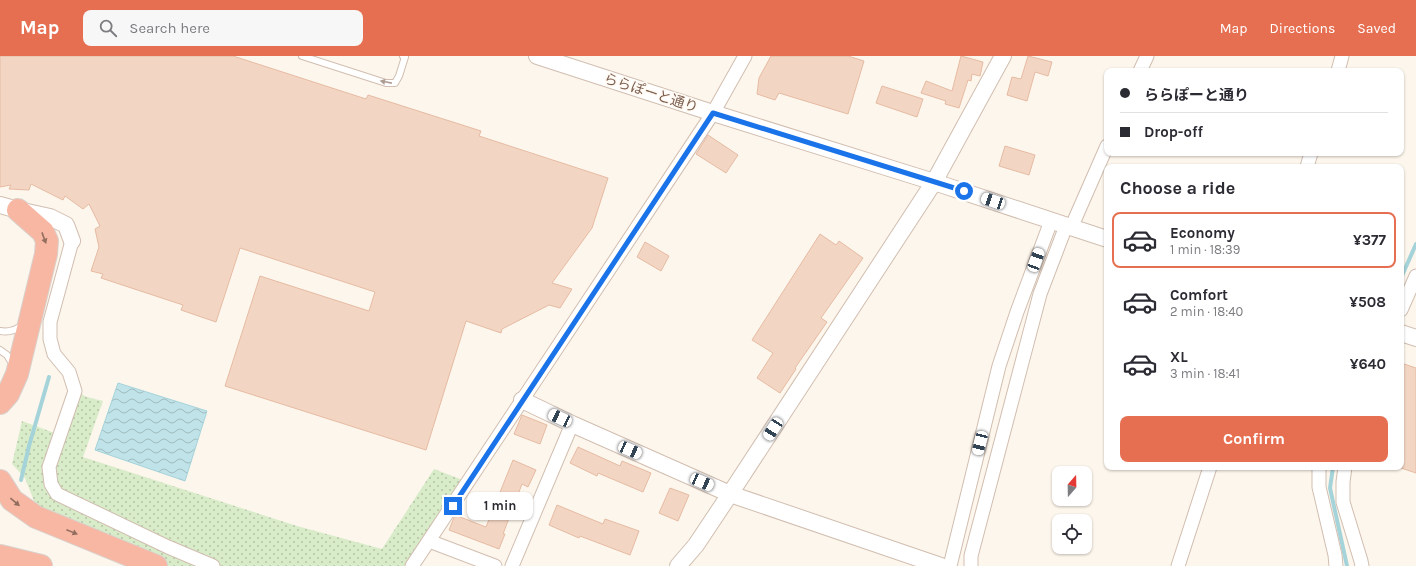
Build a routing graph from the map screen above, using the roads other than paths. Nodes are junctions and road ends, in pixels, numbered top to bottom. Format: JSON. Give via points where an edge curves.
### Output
{"nodes":[{"id":1,"x":302,"y":56,"type":"edge"},
{"id":2,"x":403,"y":56,"type":"edge"},
{"id":3,"x":537,"y":56,"type":"edge"},
{"id":4,"x":745,"y":56,"type":"edge"},
{"id":5,"x":1003,"y":56,"type":"edge"},
{"id":6,"x":1147,"y":56,"type":"edge"},
{"id":7,"x":1342,"y":56,"type":"edge"},
{"id":8,"x":1141,"y":68,"type":"edge"},
{"id":9,"x":1339,"y":68,"type":"edge"},
{"id":10,"x":713,"y":113,"type":"junction"},
{"id":11,"x":1104,"y":152,"type":"edge"},
{"id":12,"x":934,"y":182,"type":"junction"},
{"id":13,"x":9,"y":208,"type":"edge"},
{"id":14,"x":1051,"y":221,"type":"junction"},
{"id":15,"x":1068,"y":227,"type":"junction"},
{"id":16,"x":1104,"y":238,"type":"edge"},
{"id":17,"x":72,"y":241,"type":"joint"},
{"id":18,"x":1416,"y":276,"type":"edge"},
{"id":19,"x":1404,"y":303,"type":"edge"},
{"id":20,"x":31,"y":316,"type":"junction"},
{"id":21,"x":0,"y":331,"type":"edge"},
{"id":22,"x":1404,"y":334,"type":"edge"},
{"id":23,"x":1416,"y":338,"type":"edge"},
{"id":24,"x":0,"y":350,"type":"edge"},
{"id":25,"x":17,"y":374,"type":"junction"},
{"id":26,"x":522,"y":400,"type":"junction"},
{"id":27,"x":0,"y":403,"type":"edge"},
{"id":28,"x":572,"y":424,"type":"junction"},
{"id":29,"x":1209,"y":470,"type":"edge"},
{"id":30,"x":1319,"y":470,"type":"edge"},
{"id":31,"x":1345,"y":470,"type":"edge"},
{"id":32,"x":0,"y":481,"type":"edge"},
{"id":33,"x":730,"y":494,"type":"junction"},
{"id":34,"x":429,"y":541,"type":"junction"},
{"id":35,"x":0,"y":556,"type":"edge"},
{"id":36,"x":41,"y":566,"type":"edge"},
{"id":37,"x":156,"y":566,"type":"edge"},
{"id":38,"x":213,"y":566,"type":"edge"},
{"id":39,"x":412,"y":566,"type":"edge"},
{"id":40,"x":495,"y":566,"type":"edge"},
{"id":41,"x":512,"y":566,"type":"edge"},
{"id":42,"x":678,"y":566,"type":"edge"},
{"id":43,"x":941,"y":566,"type":"edge"},
{"id":44,"x":950,"y":566,"type":"edge"},
{"id":45,"x":970,"y":566,"type":"edge"},
{"id":46,"x":1178,"y":566,"type":"edge"},
{"id":47,"x":1336,"y":566,"type":"edge"},
{"id":48,"x":1362,"y":566,"type":"edge"}],
"edges":[{"from":2,"to":1,"type":"lane","one_way":true,"via":[[405,57],[395,83],[386,83]]},
{"from":3,"to":10,"type":"street","name":"ららぽーと通り"},
{"from":4,"to":10,"type":"street"},
{"from":5,"to":12,"type":"street"},
{"from":6,"to":8,"type":"street"},
{"from":7,"to":9,"type":"street"},
{"from":10,"to":12,"type":"street","name":"ららぽーと通り"},
{"from":10,"to":26,"type":"street"},
{"from":11,"to":15,"type":"street"},
{"from":12,"to":14,"type":"street","name":"ららぽーと通り"},
{"from":12,"to":33,"type":"street"},
{"from":13,"to":17,"type":"street","via":[[50,217],[66,225]]},
{"from":13,"to":20,"type":"highway","one_way":true,"via":[[43,232],[47,242]]},
{"from":14,"to":15,"type":"street","name":"ららぽーと通り"},
{"from":14,"to":44,"type":"street","via":[[999,366]]},
{"from":15,"to":16,"type":"street","name":"ららぽーと通り"},
{"from":15,"to":45,"type":"street","via":[[1040,294]]},
{"from":17,"to":38,"type":"street","via":[[50,322],[50,339],[54,354],[69,372],[75,391],[49,467],[51,484],[57,494]]},
{"from":18,"to":19,"type":"street"},
{"from":20,"to":21,"type":"lane","via":[[18,329]]},
{"from":20,"to":25,"type":"highway"},
{"from":22,"to":23,"type":"street"},
{"from":24,"to":25,"type":"lane","via":[[12,362]]},
{"from":25,"to":27,"type":"highway","via":[[10,390]]},
{"from":26,"to":28,"type":"street"},
{"from":26,"to":34,"type":"street"},
{"from":28,"to":33,"type":"street"},
{"from":28,"to":41,"type":"street"},
{"from":29,"to":46,"type":"street"},
{"from":30,"to":47,"type":"street","via":[[1319,487]]},
{"from":31,"to":48,"type":"street","via":[[1343,502]]},
{"from":32,"to":37,"type":"highway","one_way":true,"via":[[12,500],[36,517]]},
{"from":33,"to":42,"type":"street","via":[[696,545]]},
{"from":33,"to":43,"type":"street"},
{"from":34,"to":39,"type":"street"},
{"from":34,"to":40,"type":"street"},
{"from":35,"to":36,"type":"highway"}]}
